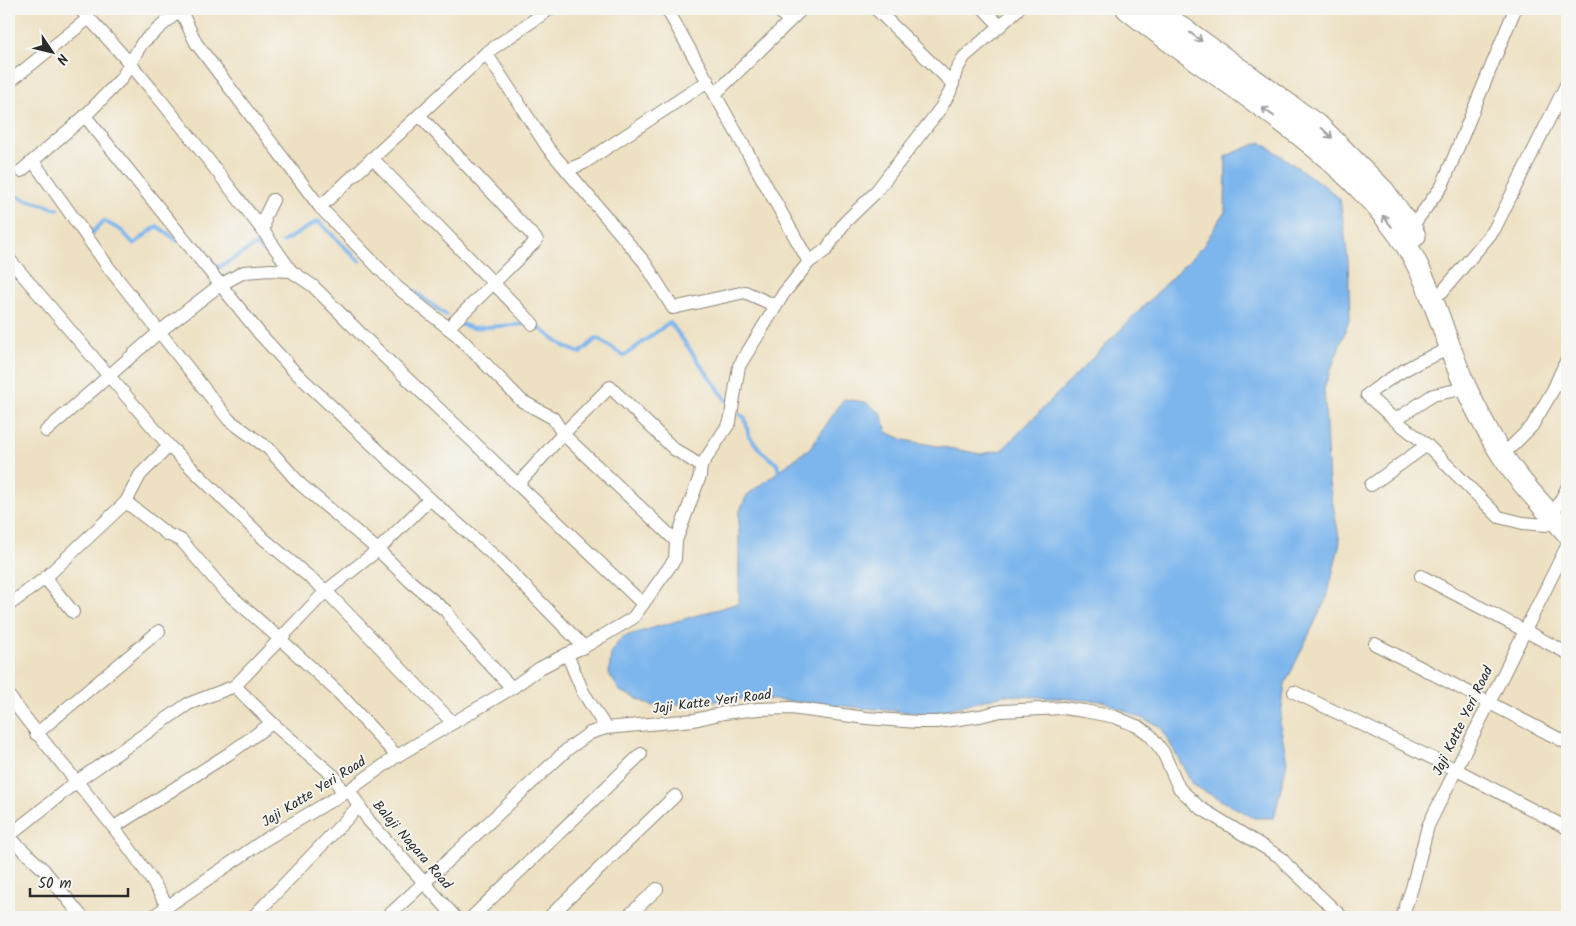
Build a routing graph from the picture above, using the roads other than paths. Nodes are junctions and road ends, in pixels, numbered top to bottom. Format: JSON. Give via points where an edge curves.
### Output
{"nodes":[{"id":1,"x":181,"y":9,"type":"edge"},
{"id":2,"x":550,"y":9,"type":"edge"},
{"id":3,"x":666,"y":9,"type":"edge"},
{"id":4,"x":777,"y":9,"type":"edge"},
{"id":5,"x":802,"y":9,"type":"edge"},
{"id":6,"x":876,"y":9,"type":"edge"},
{"id":7,"x":984,"y":9,"type":"edge"},
{"id":8,"x":1018,"y":9,"type":"edge"},
{"id":9,"x":1127,"y":9,"type":"edge"},
{"id":10,"x":1156,"y":9,"type":"edge"},
{"id":11,"x":1515,"y":9,"type":"edge"},
{"id":12,"x":84,"y":13,"type":"edge"},
{"id":13,"x":789,"y":20,"type":"junction"},
{"id":14,"x":1000,"y":26,"type":"junction"},
{"id":15,"x":486,"y":53,"type":"junction"},
{"id":16,"x":130,"y":64,"type":"junction"},
{"id":17,"x":708,"y":81,"type":"junction"},
{"id":18,"x":9,"y":82,"type":"edge"},
{"id":19,"x":1567,"y":83,"type":"edge"},
{"id":20,"x":953,"y":84,"type":"junction"},
{"id":21,"x":715,"y":94,"type":"junction"},
{"id":22,"x":419,"y":115,"type":"junction"},
{"id":23,"x":84,"y":116,"type":"junction"},
{"id":24,"x":372,"y":158,"type":"junction"},
{"id":25,"x":33,"y":161,"type":"junction"},
{"id":26,"x":567,"y":170,"type":"junction"},
{"id":27,"x":22,"y":171,"type":"dead end"},
{"id":28,"x":273,"y":200,"type":"dead end"},
{"id":29,"x":320,"y":207,"type":"junction"},
{"id":30,"x":1411,"y":228,"type":"junction"},
{"id":31,"x":264,"y":232,"type":"junction"},
{"id":32,"x":9,"y":259,"type":"edge"},
{"id":33,"x":809,"y":262,"type":"junction"},
{"id":34,"x":291,"y":272,"type":"junction"},
{"id":35,"x":494,"y":284,"type":"junction"},
{"id":36,"x":220,"y":285,"type":"junction"},
{"id":37,"x":1442,"y":292,"type":"junction"},
{"id":38,"x":776,"y":306,"type":"junction"},
{"id":39,"x":533,"y":324,"type":"dead end"},
{"id":40,"x":448,"y":328,"type":"junction"},
{"id":41,"x":159,"y":332,"type":"junction"},
{"id":42,"x":1450,"y":349,"type":"junction"},
{"id":43,"x":1567,"y":359,"type":"edge"},
{"id":44,"x":109,"y":375,"type":"junction"},
{"id":45,"x":1466,"y":388,"type":"junction"},
{"id":46,"x":1395,"y":420,"type":"junction"},
{"id":47,"x":46,"y":431,"type":"dead end"},
{"id":48,"x":563,"y":434,"type":"junction"},
{"id":49,"x":1427,"y":445,"type":"junction"},
{"id":50,"x":170,"y":446,"type":"junction"},
{"id":51,"x":1511,"y":447,"type":"junction"},
{"id":52,"x":701,"y":466,"type":"junction"},
{"id":53,"x":518,"y":484,"type":"junction"},
{"id":54,"x":1371,"y":485,"type":"dead end"},
{"id":55,"x":430,"y":499,"type":"junction"},
{"id":56,"x":126,"y":502,"type":"junction"},
{"id":57,"x":1561,"y":507,"type":"edge"},
{"id":58,"x":1567,"y":533,"type":"edge"},
{"id":59,"x":676,"y":541,"type":"junction"},
{"id":60,"x":1567,"y":546,"type":"edge"},
{"id":61,"x":378,"y":550,"type":"junction"},
{"id":62,"x":1421,"y":576,"type":"dead end"},
{"id":63,"x":44,"y":578,"type":"junction"},
{"id":64,"x":326,"y":591,"type":"junction"},
{"id":65,"x":643,"y":604,"type":"junction"},
{"id":66,"x":9,"y":605,"type":"edge"},
{"id":67,"x":73,"y":612,"type":"dead end"},
{"id":68,"x":159,"y":631,"type":"dead end"},
{"id":69,"x":1524,"y":631,"type":"junction"},
{"id":70,"x":280,"y":639,"type":"junction"},
{"id":71,"x":1375,"y":644,"type":"dead end"},
{"id":72,"x":584,"y":647,"type":"junction"},
{"id":73,"x":1567,"y":653,"type":"edge"},
{"id":74,"x":567,"y":654,"type":"junction"},
{"id":75,"x":235,"y":686,"type":"junction"},
{"id":76,"x":512,"y":688,"type":"junction"},
{"id":77,"x":1294,"y":692,"type":"dead end"},
{"id":78,"x":9,"y":696,"type":"edge"},
{"id":79,"x":1488,"y":703,"type":"junction"},
{"id":80,"x":453,"y":722,"type":"junction"},
{"id":81,"x":272,"y":723,"type":"junction"},
{"id":82,"x":606,"y":728,"type":"junction"},
{"id":83,"x":36,"y":734,"type":"junction"},
{"id":84,"x":1567,"y":743,"type":"edge"},
{"id":85,"x":640,"y":754,"type":"dead end"},
{"id":86,"x":397,"y":756,"type":"junction"},
{"id":87,"x":1455,"y":769,"type":"junction"},
{"id":88,"x":76,"y":782,"type":"junction"},
{"id":89,"x":346,"y":792,"type":"junction"},
{"id":90,"x":675,"y":796,"type":"dead end"},
{"id":91,"x":359,"y":806,"type":"junction"},
{"id":92,"x":114,"y":827,"type":"junction"},
{"id":93,"x":1567,"y":828,"type":"edge"},
{"id":94,"x":9,"y":837,"type":"edge"},
{"id":95,"x":423,"y":883,"type":"junction"},
{"id":96,"x":657,"y":889,"type":"dead end"},
{"id":97,"x":168,"y":907,"type":"junction"},
{"id":98,"x":82,"y":917,"type":"edge"},
{"id":99,"x":152,"y":917,"type":"edge"},
{"id":100,"x":253,"y":917,"type":"edge"},
{"id":101,"x":386,"y":917,"type":"edge"},
{"id":102,"x":455,"y":917,"type":"edge"},
{"id":103,"x":472,"y":917,"type":"edge"},
{"id":104,"x":549,"y":917,"type":"edge"},
{"id":105,"x":627,"y":917,"type":"edge"},
{"id":106,"x":1342,"y":917,"type":"edge"},
{"id":107,"x":1402,"y":917,"type":"edge"}],
"edges":[{"from":1,"to":16,"type":"street","via":[[142,43]]},
{"from":1,"to":29,"type":"street","via":[[196,43]]},
{"from":2,"to":15,"type":"street"},
{"from":3,"to":17,"type":"street"},
{"from":4,"to":13,"type":"street"},
{"from":5,"to":13,"type":"street"},
{"from":6,"to":20,"type":"street"},
{"from":7,"to":14,"type":"street"},
{"from":8,"to":14,"type":"street","name":"Jaji Katte Yeri Road"},
{"from":42,"to":9,"type":"highway","one_way":true,"via":[[1414,259],[1400,236],[1347,175],[1308,141]]},
{"from":10,"to":30,"type":"highway","one_way":true,"via":[[1320,126],[1384,191]]},
{"from":11,"to":30,"type":"street","via":[[1442,186]]},
{"from":12,"to":16,"type":"street"},
{"from":12,"to":18,"type":"street"},
{"from":13,"to":21,"type":"street"},
{"from":14,"to":20,"type":"street","name":"Jaji Katte Yeri Road","via":[[964,57]]},
{"from":15,"to":22,"type":"street"},
{"from":15,"to":26,"type":"street","via":[[548,148]]},
{"from":16,"to":23,"type":"street","via":[[121,79]]},
{"from":16,"to":31,"type":"street"},
{"from":17,"to":21,"type":"street"},
{"from":17,"to":26,"type":"street","via":[[584,163]]},
{"from":19,"to":37,"type":"street","via":[[1494,230]]},
{"from":20,"to":33,"type":"street","name":"Jaji Katte Yeri Road","via":[[940,109],[874,194],[845,222],[826,250]]},
{"from":21,"to":33,"type":"street"},
{"from":22,"to":24,"type":"street"},
{"from":22,"to":35,"type":"street","via":[[537,240]]},
{"from":23,"to":25,"type":"street"},
{"from":23,"to":36,"type":"street"},
{"from":24,"to":29,"type":"street"},
{"from":24,"to":35,"type":"street"},
{"from":25,"to":27,"type":"street"},
{"from":25,"to":41,"type":"street"},
{"from":26,"to":38,"type":"street","via":[[644,263],[673,308],[745,292]]},
{"from":28,"to":31,"type":"street","via":[[265,216]]},
{"from":29,"to":40,"type":"street","via":[[398,288]]},
{"from":30,"to":37,"type":"highway"},
{"from":31,"to":34,"type":"street"},
{"from":32,"to":44,"type":"street"},
{"from":33,"to":38,"type":"street","name":"Jaji Katte Yeri Road"},
{"from":34,"to":36,"type":"street","via":[[244,272]]},
{"from":34,"to":53,"type":"street","via":[[313,286]]},
{"from":35,"to":39,"type":"street"},
{"from":35,"to":40,"type":"street"},
{"from":36,"to":41,"type":"street"},
{"from":36,"to":55,"type":"street","via":[[293,370]]},
{"from":37,"to":51,"type":"highway","via":[[1475,384]]},
{"from":38,"to":52,"type":"street","name":"Jaji Katte Yeri Road","via":[[739,366],[730,422]]},
{"from":40,"to":48,"type":"street","via":[[522,401],[553,418]]},
{"from":41,"to":44,"type":"street"},
{"from":41,"to":61,"type":"street","via":[[229,420],[269,449],[300,484]]},
{"from":42,"to":45,"type":"highway"},
{"from":42,"to":46,"type":"street","via":[[1398,372],[1367,395]]},
{"from":43,"to":51,"type":"street","via":[[1532,426]]},
{"from":44,"to":47,"type":"street"},
{"from":44,"to":50,"type":"street"},
{"from":45,"to":46,"type":"street","via":[[1433,395]]},
{"from":45,"to":57,"type":"highway","via":[[1502,454],[1525,485]]},
{"from":46,"to":49,"type":"street"},
{"from":48,"to":52,"type":"street","via":[[610,387],[674,449]]},
{"from":48,"to":53,"type":"street"},
{"from":48,"to":59,"type":"street"},
{"from":49,"to":54,"type":"street"},
{"from":49,"to":57,"type":"street","via":[[1499,517],[1546,525]]},
{"from":50,"to":56,"type":"street","via":[[140,475]]},
{"from":50,"to":64,"type":"street","via":[[264,540]]},
{"from":51,"to":57,"type":"highway"},
{"from":52,"to":59,"type":"street","name":"Jaji Katte Yeri Road"},
{"from":53,"to":65,"type":"street"},
{"from":55,"to":61,"type":"street"},
{"from":55,"to":72,"type":"street","via":[[500,562]]},
{"from":56,"to":63,"type":"street"},
{"from":56,"to":70,"type":"street","via":[[167,534],[181,540],[223,589]]},
{"from":57,"to":58,"type":"highway"},
{"from":59,"to":65,"type":"street","name":"Jaji Katte Yeri Road","via":[[674,559]]},
{"from":60,"to":69,"type":"street","name":"Jaji Katte Yeri Road"},
{"from":61,"to":64,"type":"street"},
{"from":61,"to":76,"type":"street","via":[[446,610],[466,638]]},
{"from":62,"to":69,"type":"street"},
{"from":63,"to":66,"type":"street"},
{"from":63,"to":67,"type":"street"},
{"from":64,"to":70,"type":"street"},
{"from":64,"to":80,"type":"street"},
{"from":65,"to":72,"type":"street","name":"Jaji Katte Yeri Road","via":[[633,618]]},
{"from":68,"to":83,"type":"street"},
{"from":69,"to":73,"type":"street"},
{"from":69,"to":79,"type":"street","name":"Jaji Katte Yeri Road"},
{"from":70,"to":75,"type":"street"},
{"from":70,"to":86,"type":"street","via":[[339,693]]},
{"from":71,"to":79,"type":"street"},
{"from":72,"to":74,"type":"street","name":"Jaji Katte Yeri Road"},
{"from":74,"to":76,"type":"street","name":"Jaji Katte Yeri Road"},
{"from":74,"to":82,"type":"street","via":[[583,692]]},
{"from":75,"to":81,"type":"street","name":"Balaji Nagara Road"},
{"from":75,"to":88,"type":"street","via":[[188,704]]},
{"from":76,"to":80,"type":"street","name":"Jaji Katte Yeri Road"},
{"from":77,"to":87,"type":"street"},
{"from":78,"to":83,"type":"street"},
{"from":79,"to":84,"type":"street"},
{"from":79,"to":87,"type":"street","name":"Jaji Katte Yeri Road"},
{"from":80,"to":86,"type":"street","name":"Jaji Katte Yeri Road"},
{"from":81,"to":89,"type":"street","name":"Balaji Nagara Road","via":[[334,776]]},
{"from":81,"to":92,"type":"street"},
{"from":82,"to":95,"type":"street","name":"Jaji Katte Yeri Road","via":[[590,733],[569,748]]},
{"from":82,"to":106,"type":"street","name":"Jaji Katte Yeri Road","via":[[694,720],[758,709],[791,708],[917,722],[937,722],[1001,711],[1063,708],[1115,717],[1139,727],[1150,736],[1163,752],[1179,788],[1199,807],[1280,857]]},
{"from":83,"to":88,"type":"street"},
{"from":85,"to":103,"type":"street"},
{"from":86,"to":89,"type":"street","name":"Jaji Katte Yeri Road"},
{"from":87,"to":93,"type":"street"},
{"from":87,"to":107,"type":"street","name":"Jaji Katte Yeri Road","via":[[1428,826]]},
{"from":88,"to":92,"type":"street"},
{"from":88,"to":94,"type":"street"},
{"from":89,"to":91,"type":"street","name":"Balaji Nagara Road"},
{"from":89,"to":97,"type":"street","name":"Jaji Katte Yeri Road","via":[[266,839]]},
{"from":90,"to":104,"type":"street"},
{"from":91,"to":95,"type":"street","name":"Balaji Nagara Road"},
{"from":91,"to":100,"type":"street"},
{"from":92,"to":97,"type":"street"},
{"from":94,"to":98,"type":"street","via":[[43,869]]},
{"from":95,"to":101,"type":"street","name":"Jaji Katte Yeri Road"},
{"from":95,"to":102,"type":"street","name":"Balaji Nagara Road"},
{"from":96,"to":105,"type":"street"},
{"from":97,"to":99,"type":"street","name":"Jaji Katte Yeri Road"}]}
